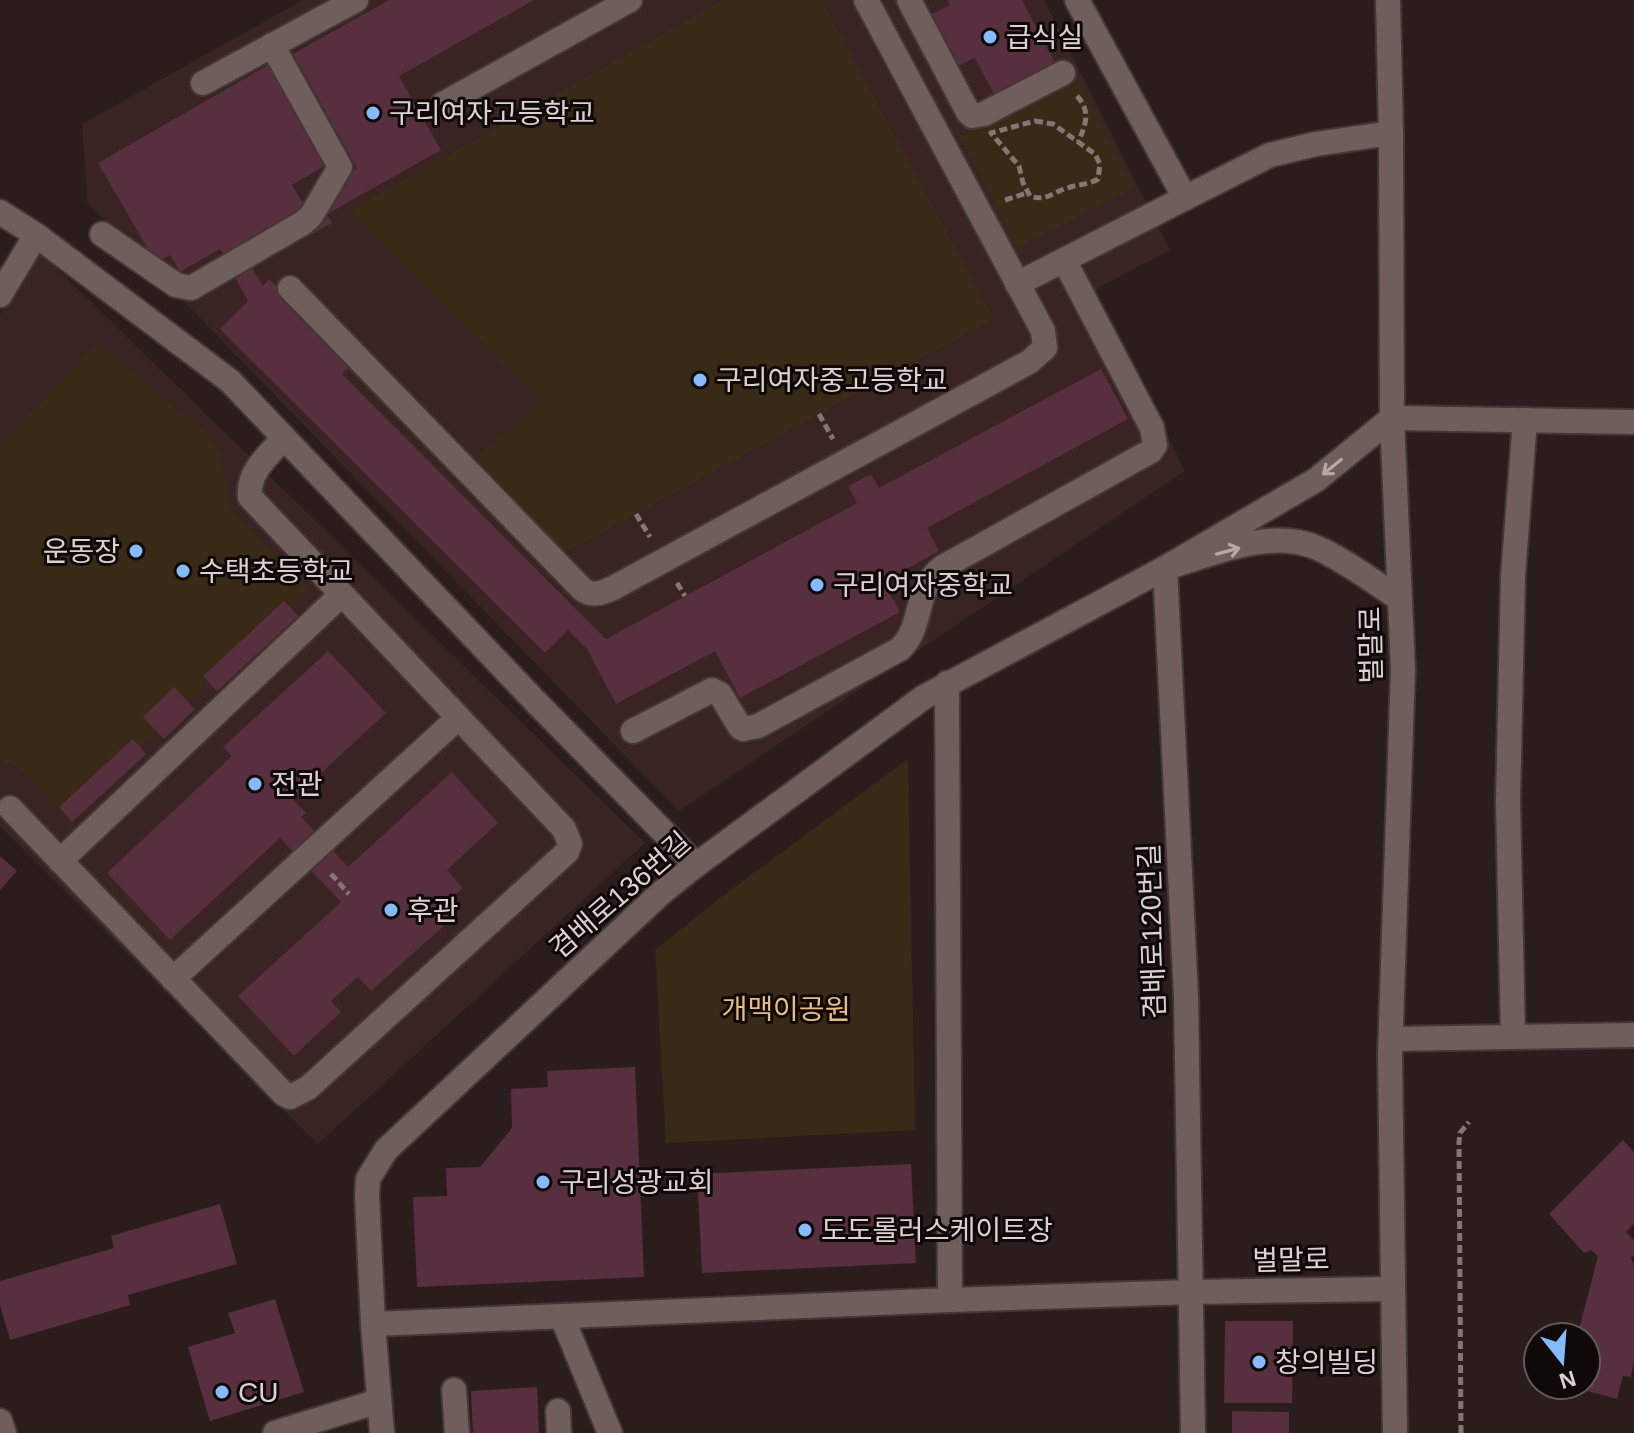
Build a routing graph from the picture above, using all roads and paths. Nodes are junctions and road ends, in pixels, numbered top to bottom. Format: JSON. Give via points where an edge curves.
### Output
{"nodes":[{"id":1,"x":356,"y":0,"type":"edge"},
{"id":2,"x":630,"y":0,"type":"edge"},
{"id":3,"x":866,"y":0,"type":"edge"},
{"id":4,"x":909,"y":0,"type":"edge"},
{"id":5,"x":1077,"y":0,"type":"edge"},
{"id":6,"x":1388,"y":0,"type":"edge"},
{"id":7,"x":272,"y":45,"type":"junction"},
{"id":8,"x":936,"y":51,"type":"junction"},
{"id":9,"x":903,"y":69,"type":"junction"},
{"id":10,"x":203,"y":83,"type":"dead end"},
{"id":11,"x":1067,"y":84,"type":"joint"},
{"id":12,"x":443,"y":104,"type":"dead end"},
{"id":13,"x":1055,"y":118,"type":"dead end"},
{"id":14,"x":1056,"y":127,"type":"junction"},
{"id":15,"x":1391,"y":133,"type":"junction"},
{"id":16,"x":1078,"y":142,"type":"junction"},
{"id":17,"x":1185,"y":198,"type":"junction"},
{"id":18,"x":0,"y":212,"type":"edge"},
{"id":19,"x":102,"y":234,"type":"dead end"},
{"id":20,"x":36,"y":235,"type":"junction"},
{"id":21,"x":1064,"y":260,"type":"junction"},
{"id":22,"x":1017,"y":284,"type":"junction"},
{"id":23,"x":290,"y":288,"type":"dead end"},
{"id":24,"x":0,"y":295,"type":"edge"},
{"id":25,"x":1392,"y":418,"type":"junction"},
{"id":26,"x":1525,"y":420,"type":"junction"},
{"id":27,"x":1634,"y":422,"type":"edge"},
{"id":28,"x":284,"y":438,"type":"junction"},
{"id":29,"x":1165,"y":568,"type":"junction"},
{"id":30,"x":341,"y":595,"type":"junction"},
{"id":31,"x":1400,"y":599,"type":"junction"},
{"id":32,"x":947,"y":683,"type":"junction"},
{"id":33,"x":458,"y":718,"type":"junction"},
{"id":34,"x":633,"y":731,"type":"dead end"},
{"id":35,"x":10,"y":808,"type":"dead end"},
{"id":36,"x":60,"y":861,"type":"junction"},
{"id":37,"x":696,"y":865,"type":"junction"},
{"id":38,"x":173,"y":979,"type":"junction"},
{"id":39,"x":1634,"y":1035,"type":"edge"},
{"id":40,"x":1513,"y":1037,"type":"junction"},
{"id":41,"x":1391,"y":1039,"type":"junction"},
{"id":42,"x":1469,"y":1122,"type":"dead end"},
{"id":43,"x":1393,"y":1289,"type":"junction"},
{"id":44,"x":1191,"y":1292,"type":"junction"},
{"id":45,"x":950,"y":1300,"type":"junction"},
{"id":46,"x":562,"y":1317,"type":"junction"},
{"id":47,"x":373,"y":1324,"type":"junction"},
{"id":48,"x":454,"y":1390,"type":"dead end"},
{"id":49,"x":379,"y":1401,"type":"junction"},
{"id":50,"x":0,"y":1421,"type":"edge"},
{"id":51,"x":4,"y":1433,"type":"edge"},
{"id":52,"x":275,"y":1433,"type":"edge"},
{"id":53,"x":382,"y":1433,"type":"edge"},
{"id":54,"x":457,"y":1433,"type":"edge"},
{"id":55,"x":610,"y":1433,"type":"edge"},
{"id":56,"x":1193,"y":1433,"type":"edge"},
{"id":57,"x":1395,"y":1433,"type":"edge"},
{"id":58,"x":1461,"y":1433,"type":"edge"}],
"edges":[{"from":1,"to":7,"type":"street"},
{"from":2,"to":12,"type":"street"},
{"from":3,"to":9,"type":"street"},
{"from":4,"to":8,"type":"street"},
{"from":5,"to":17,"type":"street"},
{"from":6,"to":15,"type":"street","name":"벌말로"},
{"from":7,"to":10,"type":"street"},
{"from":7,"to":19,"type":"street","via":[[340,167],[311,216],[191,288],[176,285]]},
{"from":8,"to":9,"type":"street"},
{"from":8,"to":11,"type":"street","via":[[972,116]]},
{"from":9,"to":22,"type":"street"},
{"from":11,"to":16,"type":"path","via":[[1086,112]]},
{"from":13,"to":14,"type":"path"},
{"from":14,"to":16,"type":"path"},
{"from":14,"to":16,"type":"path","via":[[1035,121],[991,133],[1019,166],[1030,196],[1048,197],[1098,179],[1099,160]]},
{"from":15,"to":17,"type":"street","via":[[1270,155]]},
{"from":15,"to":25,"type":"street","name":"벌말로"},
{"from":17,"to":21,"type":"street"},
{"from":18,"to":20,"type":"street"},
{"from":20,"to":24,"type":"street"},
{"from":20,"to":28,"type":"street","via":[[230,381]]},
{"from":21,"to":22,"type":"street"},
{"from":21,"to":34,"type":"street","via":[[1152,428],[1151,451],[943,567],[924,587],[911,636],[900,649],[771,719],[743,729],[712,690]]},
{"from":22,"to":23,"type":"street","via":[[1045,340],[1035,358],[597,594],[582,589]]},
{"from":25,"to":26,"type":"street"},
{"from":25,"to":29,"type":"street","one_way":true,"via":[[1316,480]]},
{"from":25,"to":31,"type":"street","name":"벌말로"},
{"from":26,"to":27,"type":"street"},
{"from":26,"to":40,"type":"street","via":[[1513,576],[1508,801]]},
{"from":28,"to":30,"type":"street","via":[[252,476],[250,497]]},
{"from":28,"to":37,"type":"street"},
{"from":29,"to":31,"type":"street","one_way":true,"via":[[1287,540],[1316,547]]},
{"from":29,"to":32,"type":"street","name":"겸배로136번길"},
{"from":29,"to":44,"type":"street","name":"겸배로120번길","via":[[1186,996]]},
{"from":30,"to":33,"type":"street"},
{"from":30,"to":36,"type":"street"},
{"from":31,"to":41,"type":"street","name":"벌말로","via":[[1403,669]]},
{"from":32,"to":37,"type":"street","name":"겸배로136번길"},
{"from":32,"to":45,"type":"street"},
{"from":33,"to":38,"type":"street"},
{"from":33,"to":38,"type":"street","via":[[564,829],[570,844],[567,852],[297,1095],[284,1094]]},
{"from":35,"to":36,"type":"street"},
{"from":36,"to":38,"type":"street"},
{"from":37,"to":47,"type":"street","name":"겸배로136번길","via":[[386,1150],[367,1187]]},
{"from":39,"to":40,"type":"street"},
{"from":40,"to":41,"type":"street"},
{"from":41,"to":43,"type":"street","name":"벌말로"},
{"from":42,"to":58,"type":"path","via":[[1459,1142]]},
{"from":43,"to":44,"type":"street","name":"벌말로"},
{"from":43,"to":57,"type":"street","name":"벌말로"},
{"from":44,"to":45,"type":"street"},
{"from":44,"to":56,"type":"street","name":"겸배로120번길"},
{"from":45,"to":46,"type":"street"},
{"from":46,"to":47,"type":"street"},
{"from":46,"to":55,"type":"street"},
{"from":47,"to":49,"type":"street","name":"겸배로136번길"},
{"from":48,"to":54,"type":"street"},
{"from":49,"to":52,"type":"street"},
{"from":49,"to":53,"type":"street","name":"겸배로136번길"},
{"from":50,"to":51,"type":"street"}]}
